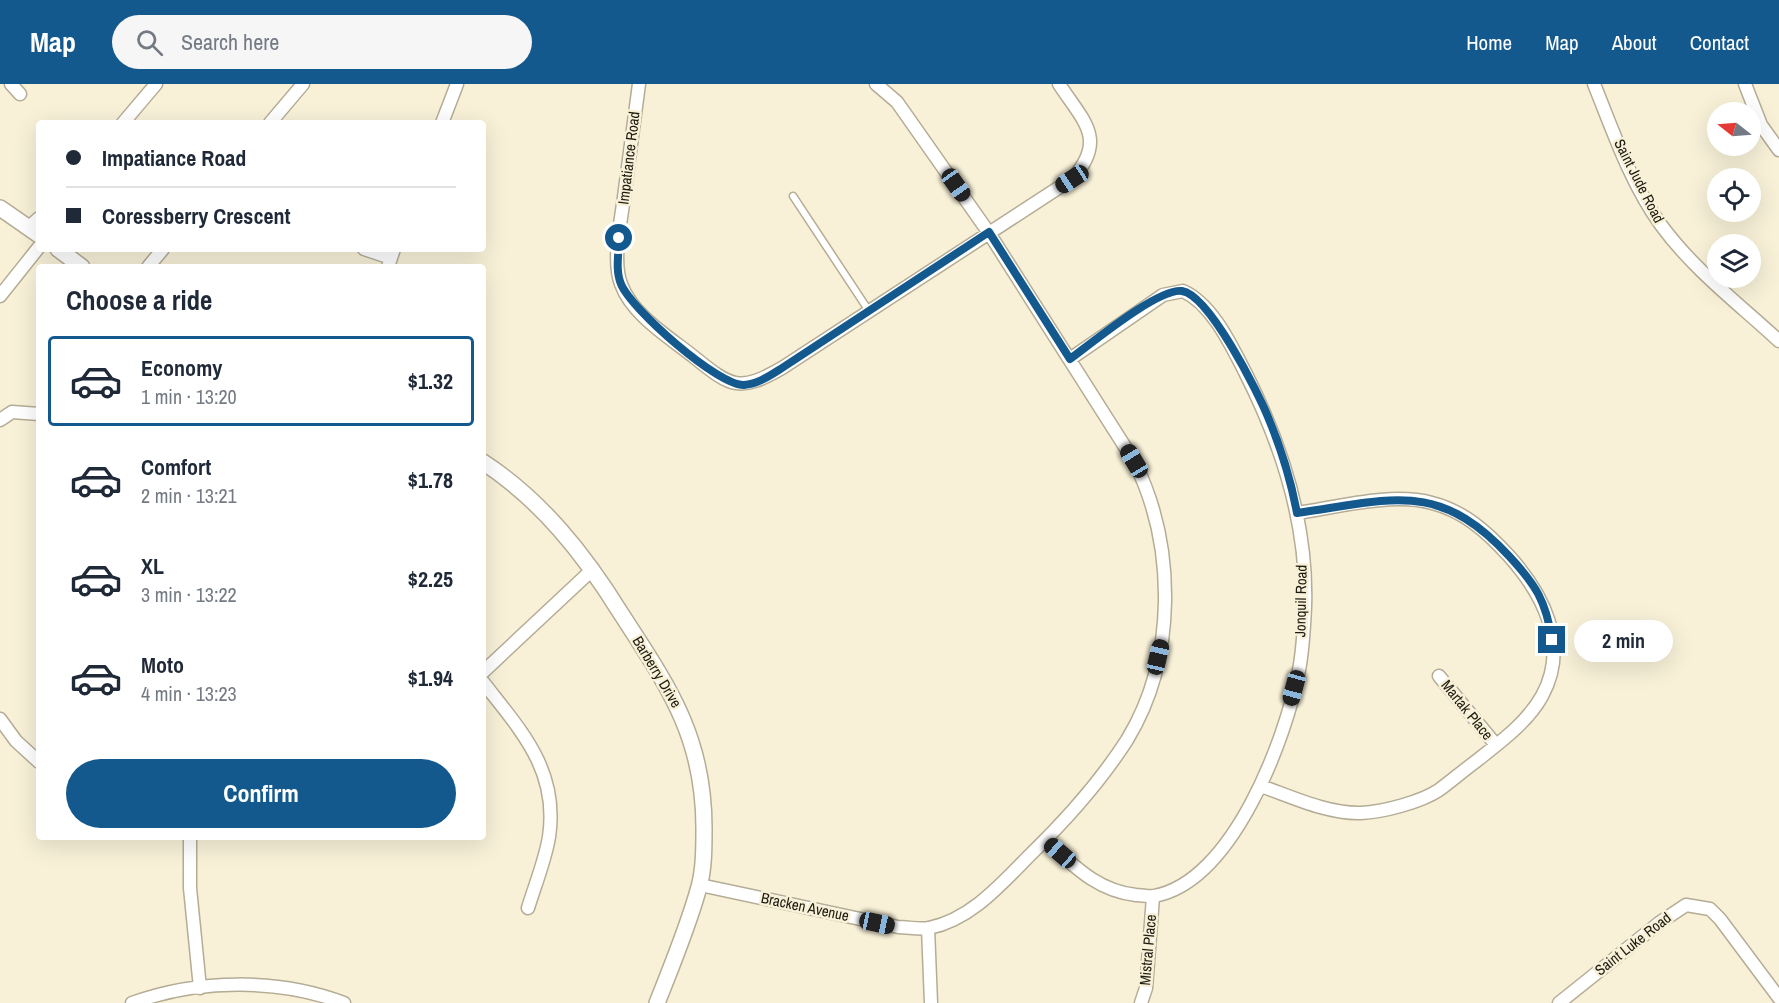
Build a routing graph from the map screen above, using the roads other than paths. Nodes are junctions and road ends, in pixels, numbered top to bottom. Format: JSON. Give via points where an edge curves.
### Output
{"nodes":[{"id":1,"x":156,"y":84,"type":"edge"},
{"id":2,"x":303,"y":84,"type":"edge"},
{"id":3,"x":457,"y":84,"type":"edge"},
{"id":4,"x":639,"y":84,"type":"edge"},
{"id":5,"x":876,"y":84,"type":"edge"},
{"id":6,"x":1059,"y":84,"type":"edge"},
{"id":7,"x":1594,"y":84,"type":"edge"},
{"id":8,"x":1745,"y":84,"type":"edge"},
{"id":9,"x":126,"y":120,"type":"edge"},
{"id":10,"x":273,"y":120,"type":"edge"},
{"id":11,"x":443,"y":120,"type":"edge"},
{"id":12,"x":1779,"y":150,"type":"edge"},
{"id":13,"x":793,"y":196,"type":"dead end"},
{"id":14,"x":0,"y":208,"type":"edge"},
{"id":15,"x":36,"y":226,"type":"edge"},
{"id":16,"x":989,"y":232,"type":"junction"},
{"id":17,"x":36,"y":251,"type":"edge"},
{"id":18,"x":62,"y":252,"type":"edge"},
{"id":19,"x":161,"y":252,"type":"edge"},
{"id":20,"x":373,"y":252,"type":"edge"},
{"id":21,"x":391,"y":258,"type":"edge"},
{"id":22,"x":78,"y":264,"type":"edge"},
{"id":23,"x":151,"y":264,"type":"edge"},
{"id":24,"x":0,"y":296,"type":"edge"},
{"id":25,"x":869,"y":311,"type":"junction"},
{"id":26,"x":1779,"y":340,"type":"edge"},
{"id":27,"x":1070,"y":359,"type":"junction"},
{"id":28,"x":36,"y":414,"type":"edge"},
{"id":29,"x":0,"y":420,"type":"edge"},
{"id":30,"x":486,"y":465,"type":"edge"},
{"id":31,"x":1297,"y":513,"type":"junction"},
{"id":32,"x":593,"y":569,"type":"junction"},
{"id":33,"x":486,"y":669,"type":"edge"},
{"id":34,"x":1439,"y":675,"type":"dead end"},
{"id":35,"x":486,"y":686,"type":"edge"},
{"id":36,"x":0,"y":719,"type":"edge"},
{"id":37,"x":1496,"y":746,"type":"junction"},
{"id":38,"x":36,"y":759,"type":"edge"},
{"id":39,"x":1261,"y":786,"type":"junction"},
{"id":40,"x":190,"y":840,"type":"edge"},
{"id":41,"x":1045,"y":840,"type":"junction"},
{"id":42,"x":700,"y":885,"type":"junction"},
{"id":43,"x":1153,"y":897,"type":"junction"},
{"id":44,"x":528,"y":908,"type":"dead end"},
{"id":45,"x":928,"y":928,"type":"junction"},
{"id":46,"x":200,"y":988,"type":"junction"},
{"id":47,"x":1778,"y":1001,"type":"edge"},
{"id":48,"x":132,"y":1003,"type":"edge"},
{"id":49,"x":344,"y":1003,"type":"edge"},
{"id":50,"x":657,"y":1003,"type":"edge"},
{"id":51,"x":931,"y":1003,"type":"edge"},
{"id":52,"x":1141,"y":1003,"type":"edge"},
{"id":53,"x":1559,"y":1003,"type":"edge"}],
"edges":[{"from":1,"to":9,"type":"street"},
{"from":2,"to":10,"type":"street"},
{"from":3,"to":11,"type":"street"},
{"from":4,"to":25,"type":"street","name":"Impatiance Road","via":[[618,272],[632,304],[644,316],[711,371],[743,385],[782,368]]},
{"from":5,"to":16,"type":"street","name":"Bracken Avenue","via":[[897,102]]},
{"from":6,"to":16,"type":"street","name":"Impatiance Road","via":[[1086,124],[1091,141],[1086,163],[1072,179]]},
{"from":7,"to":26,"type":"street","name":"Saint Jude Road","via":[[1628,167],[1661,225],[1688,256]]},
{"from":8,"to":12,"type":"street","via":[[1761,125]]},
{"from":13,"to":25,"type":"lane"},
{"from":14,"to":15,"type":"street"},
{"from":16,"to":25,"type":"street","name":"Impatiance Road"},
{"from":16,"to":27,"type":"street","name":"Bracken Avenue"},
{"from":17,"to":24,"type":"street"},
{"from":18,"to":22,"type":"street"},
{"from":19,"to":23,"type":"street"},
{"from":20,"to":21,"type":"street"},
{"from":27,"to":31,"type":"street","name":"Jonquil Road","via":[[1163,294],[1183,291],[1191,295],[1214,320],[1238,357],[1268,417]]},
{"from":27,"to":41,"type":"street","name":"Bracken Avenue","via":[[1145,483],[1162,549],[1165,598],[1162,638],[1141,711],[1101,778]]},
{"from":28,"to":29,"type":"street","via":[[12,412]]},
{"from":30,"to":32,"type":"street","name":"Barberry Drive","via":[[554,522]]},
{"from":31,"to":37,"type":"street","via":[[1395,499],[1432,502],[1472,521],[1489,534],[1524,573],[1548,611],[1552,662],[1542,696],[1518,727]]},
{"from":31,"to":39,"type":"street","name":"Jonquil Road","via":[[1305,606],[1299,670],[1278,744]]},
{"from":32,"to":33,"type":"street"},
{"from":32,"to":42,"type":"street","name":"Barberry Drive","via":[[666,682],[691,738],[704,808]]},
{"from":34,"to":37,"type":"street","name":"Martak Place"},
{"from":35,"to":44,"type":"street","via":[[530,742],[550,793],[548,839]]},
{"from":36,"to":38,"type":"street"},
{"from":37,"to":39,"type":"street","via":[[1437,791],[1387,810],[1333,810]]},
{"from":39,"to":43,"type":"street","name":"Jonquil Road","via":[[1230,840],[1201,871],[1173,890]]},
{"from":40,"to":46,"type":"street","via":[[190,888]]},
{"from":41,"to":43,"type":"street","via":[[1089,879],[1108,889]]},
{"from":41,"to":45,"type":"street","name":"Bracken Avenue","via":[[983,902]]},
{"from":42,"to":45,"type":"street","name":"Bracken Avenue","via":[[898,927]]},
{"from":42,"to":50,"type":"street","name":"Barberry Drive"},
{"from":43,"to":52,"type":"street","name":"Mistral Place","via":[[1146,988]]},
{"from":45,"to":51,"type":"street"},
{"from":46,"to":48,"type":"street"},
{"from":46,"to":49,"type":"street","via":[[260,986],[315,994]]},
{"from":47,"to":53,"type":"street","name":"Saint Luke Road","via":[[1720,919],[1710,909],[1686,905]]}]}
